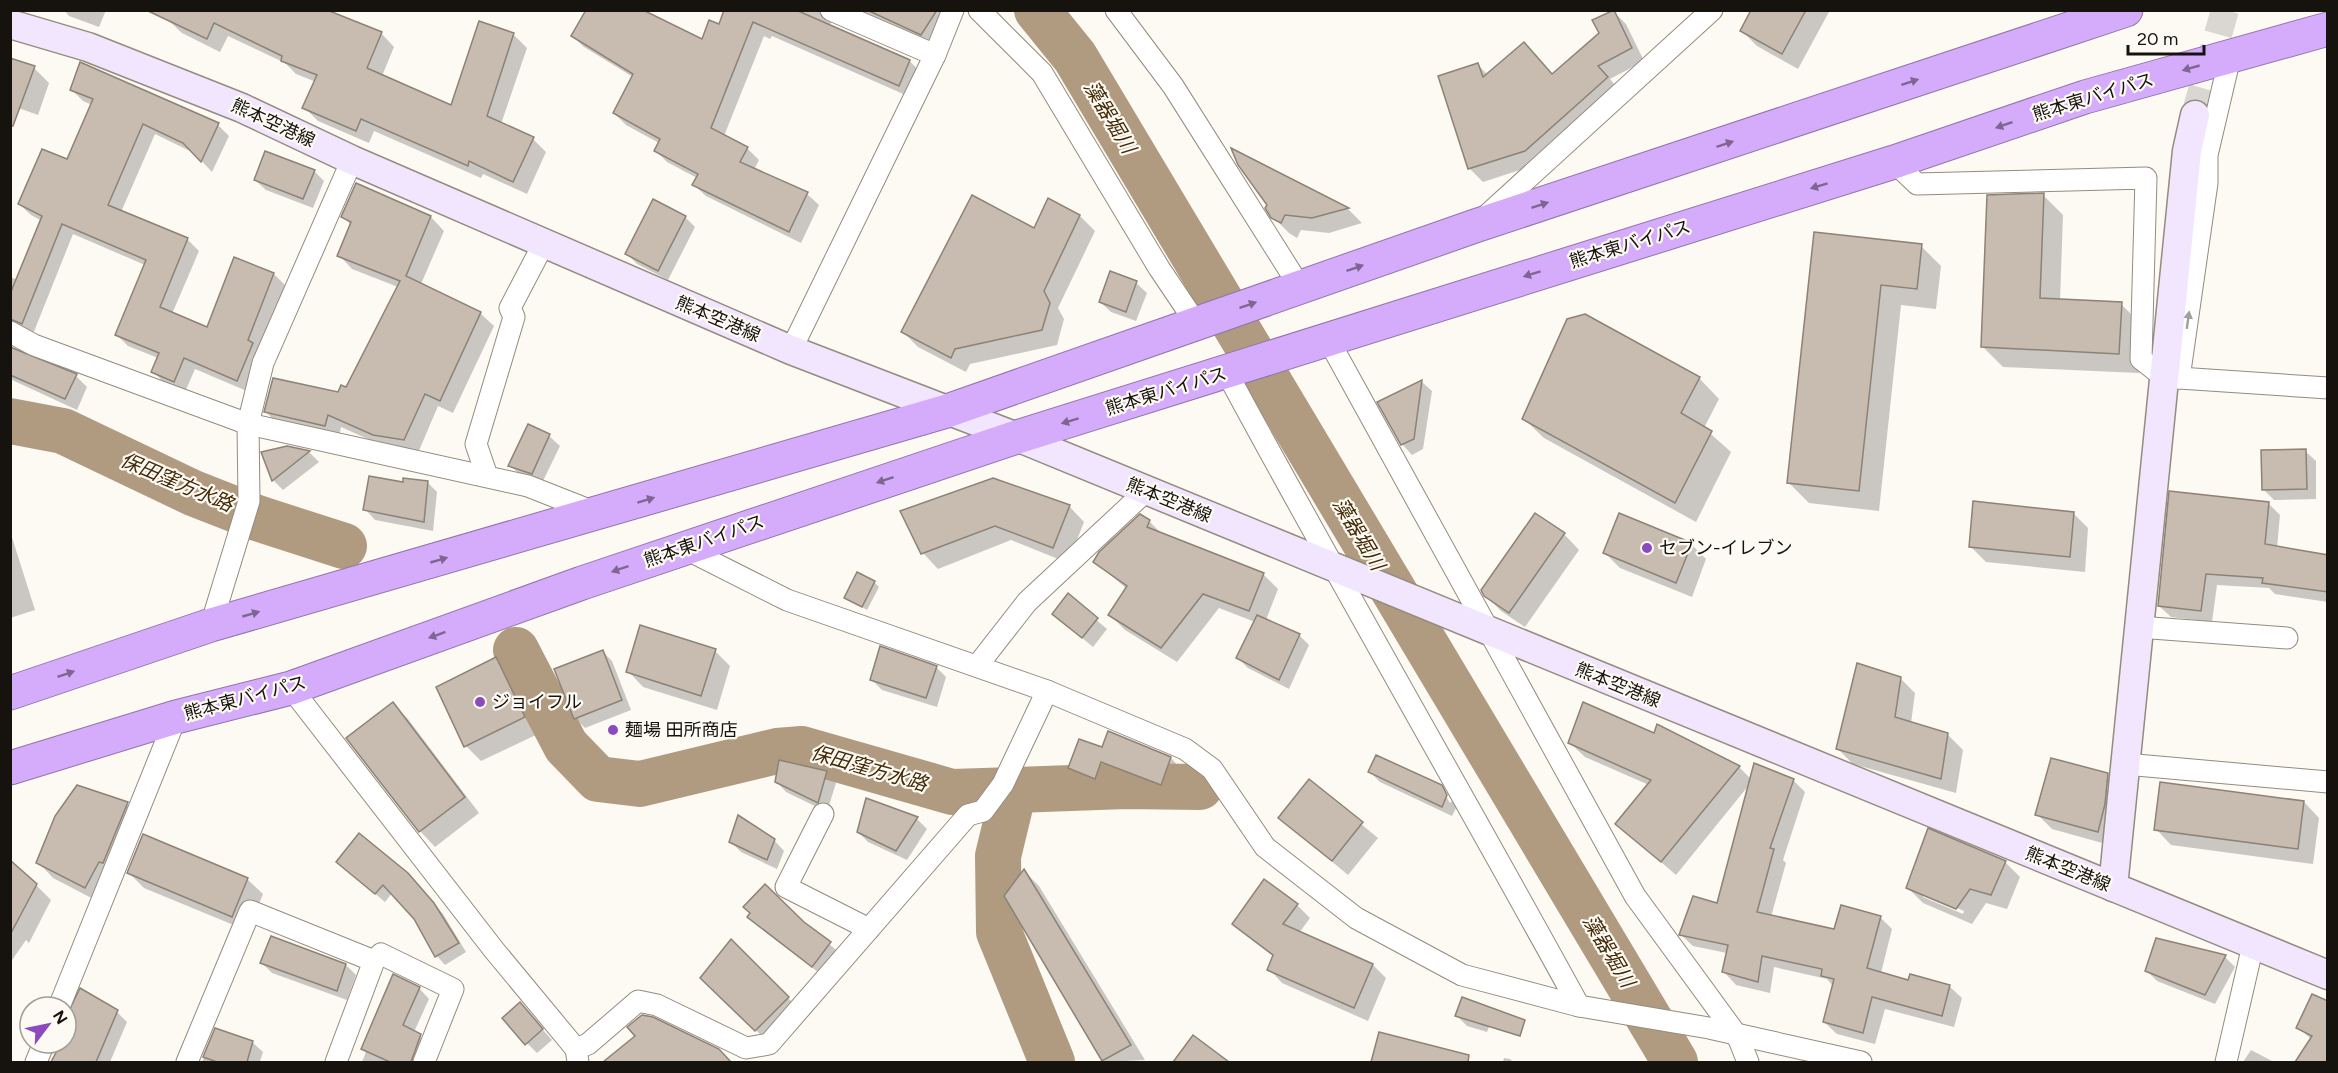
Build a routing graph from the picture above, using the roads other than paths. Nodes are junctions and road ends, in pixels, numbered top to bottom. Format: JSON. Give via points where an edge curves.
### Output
{"nodes":[{"id":1,"x":831,"y":10,"type":"edge"},
{"id":2,"x":953,"y":10,"type":"edge"},
{"id":3,"x":980,"y":10,"type":"edge"},
{"id":4,"x":1116,"y":10,"type":"edge"},
{"id":5,"x":1712,"y":10,"type":"edge"},
{"id":6,"x":2127,"y":10,"type":"edge"},
{"id":7,"x":10,"y":24,"type":"edge"},
{"id":8,"x":2328,"y":29,"type":"edge"},
{"id":9,"x":935,"y":55,"type":"junction"},
{"id":10,"x":2230,"y":57,"type":"junction"},
{"id":11,"x":2195,"y":116,"type":"tunnel mouth"},
{"id":12,"x":352,"y":160,"type":"junction"},
{"id":13,"x":1894,"y":162,"type":"junction"},
{"id":14,"x":1475,"y":226,"type":"junction"},
{"id":15,"x":544,"y":243,"type":"junction"},
{"id":16,"x":1300,"y":287,"type":"junction"},
{"id":17,"x":1196,"y":323,"type":"junction"},
{"id":18,"x":10,"y":332,"type":"edge"},
{"id":19,"x":1329,"y":341,"type":"junction"},
{"id":20,"x":791,"y":350,"type":"junction"},
{"id":21,"x":1227,"y":373,"type":"junction"},
{"id":22,"x":2171,"y":377,"type":"junction"},
{"id":23,"x":2328,"y":388,"type":"edge"},
{"id":24,"x":947,"y":411,"type":"junction"},
{"id":25,"x":248,"y":424,"type":"junction"},
{"id":26,"x":1017,"y":437,"type":"junction"},
{"id":27,"x":487,"y":476,"type":"junction"},
{"id":28,"x":1147,"y":490,"type":"junction"},
{"id":29,"x":600,"y":514,"type":"junction"},
{"id":30,"x":684,"y":548,"type":"junction"},
{"id":31,"x":1340,"y":570,"type":"junction"},
{"id":32,"x":212,"y":625,"type":"junction"},
{"id":33,"x":2138,"y":627,"type":"junction"},
{"id":34,"x":1478,"y":628,"type":"junction"},
{"id":35,"x":2287,"y":638,"type":"dead end"},
{"id":36,"x":977,"y":666,"type":"junction"},
{"id":37,"x":291,"y":688,"type":"junction"},
{"id":38,"x":1047,"y":691,"type":"junction"},
{"id":39,"x":10,"y":693,"type":"edge"},
{"id":40,"x":176,"y":717,"type":"junction"},
{"id":41,"x":2125,"y":764,"type":"junction"},
{"id":42,"x":10,"y":768,"type":"edge"},
{"id":43,"x":2328,"y":782,"type":"edge"},
{"id":44,"x":823,"y":814,"type":"dead end"},
{"id":45,"x":2113,"y":887,"type":"junction"},
{"id":46,"x":869,"y":929,"type":"junction"},
{"id":47,"x":2253,"y":945,"type":"junction"},
{"id":48,"x":374,"y":961,"type":"junction"},
{"id":49,"x":2328,"y":975,"type":"edge"},
{"id":50,"x":63,"y":995,"type":"edge"},
{"id":51,"x":1579,"y":1006,"type":"junction"},
{"id":52,"x":1738,"y":1037,"type":"junction"},
{"id":53,"x":577,"y":1056,"type":"edge"},
{"id":54,"x":187,"y":1062,"type":"edge"},
{"id":55,"x":336,"y":1062,"type":"edge"},
{"id":56,"x":424,"y":1062,"type":"edge"},
{"id":57,"x":1748,"y":1062,"type":"edge"},
{"id":58,"x":1861,"y":1062,"type":"edge"},
{"id":59,"x":2226,"y":1062,"type":"edge"}],
"edges":[{"from":1,"to":9,"type":"street"},
{"from":2,"to":9,"type":"street"},
{"from":3,"to":17,"type":"street","via":[[1042,73]]},
{"from":4,"to":16,"type":"street","via":[[1173,86]]},
{"from":5,"to":14,"type":"street"},
{"from":14,"to":6,"type":"highway","one_way":true},
{"from":7,"to":12,"type":"main road","name":"熊本空港線","via":[[88,47],[242,108]]},
{"from":8,"to":10,"type":"highway","name":"熊本東バイパス"},
{"from":9,"to":20,"type":"street"},
{"from":10,"to":13,"type":"highway","name":"熊本東バイパス","one_way":true,"via":[[2085,97]]},
{"from":22,"to":10,"type":"street","one_way":true,"via":[[2207,183],[2207,155]]},
{"from":11,"to":22,"type":"main road","via":[[2187,151]]},
{"from":12,"to":15,"type":"main road","name":"熊本空港線"},
{"from":12,"to":25,"type":"street","via":[[263,363]]},
{"from":13,"to":19,"type":"highway","name":"熊本東バイパス","one_way":true,"via":[[1428,306]]},
{"from":13,"to":22,"type":"street","via":[[1917,184],[2146,178],[2141,359]]},
{"from":16,"to":14,"type":"highway","one_way":true},
{"from":15,"to":20,"type":"main road","name":"熊本空港線"},
{"from":15,"to":27,"type":"street","via":[[510,308],[514,317],[476,444]]},
{"from":17,"to":16,"type":"highway","one_way":true},
{"from":17,"to":24,"type":"highway"},
{"from":18,"to":25,"type":"street","via":[[34,345]]},
{"from":19,"to":21,"type":"highway","name":"熊本東バイパス"},
{"from":19,"to":34,"type":"street"},
{"from":20,"to":24,"type":"main road","name":"熊本空港線"},
{"from":21,"to":26,"type":"highway","name":"熊本東バイパス","one_way":true},
{"from":21,"to":31,"type":"street"},
{"from":22,"to":23,"type":"street"},
{"from":22,"to":33,"type":"main road"},
{"from":24,"to":26,"type":"main road","name":"熊本空港線"},
{"from":29,"to":24,"type":"highway","one_way":true},
{"from":25,"to":27,"type":"street"},
{"from":25,"to":32,"type":"street","via":[[249,501]]},
{"from":26,"to":28,"type":"main road","name":"熊本空港線"},
{"from":26,"to":30,"type":"highway","name":"熊本東バイパス","one_way":true},
{"from":27,"to":29,"type":"street","via":[[528,486]]},
{"from":28,"to":31,"type":"main road","name":"熊本空港線"},
{"from":28,"to":36,"type":"street","via":[[1027,602]]},
{"from":32,"to":29,"type":"highway","one_way":true},
{"from":30,"to":36,"type":"street","via":[[788,600]]},
{"from":30,"to":37,"type":"highway","name":"熊本東バイパス","one_way":true},
{"from":31,"to":34,"type":"main road","name":"熊本空港線"},
{"from":31,"to":51,"type":"street"},
{"from":39,"to":32,"type":"highway","one_way":true},
{"from":33,"to":35,"type":"street"},
{"from":33,"to":41,"type":"main road"},
{"from":34,"to":45,"type":"main road","name":"熊本空港線"},
{"from":34,"to":52,"type":"street","via":[[1635,896]]},
{"from":36,"to":38,"type":"street"},
{"from":37,"to":40,"type":"highway","name":"熊本東バイパス"},
{"from":37,"to":53,"type":"street"},
{"from":38,"to":46,"type":"street","via":[[1003,784],[983,811],[968,815]]},
{"from":38,"to":51,"type":"street","via":[[1194,755],[1212,769],[1265,847],[1356,918],[1462,975]]},
{"from":40,"to":42,"type":"highway","name":"熊本東バイパス"},
{"from":40,"to":50,"type":"street"},
{"from":41,"to":43,"type":"street"},
{"from":41,"to":45,"type":"main road"},
{"from":44,"to":46,"type":"street","via":[[786,887]]},
{"from":45,"to":47,"type":"main road","name":"熊本空港線"},
{"from":46,"to":53,"type":"street","via":[[769,1044],[746,1048],[657,1005],[638,1001]]},
{"from":47,"to":49,"type":"main road","name":"熊本空港線"},
{"from":47,"to":59,"type":"street"},
{"from":48,"to":54,"type":"street","via":[[250,911]]},
{"from":48,"to":55,"type":"street"},
{"from":48,"to":56,"type":"street","via":[[381,954],[453,989]]},
{"from":51,"to":52,"type":"street","via":[[1709,1028]]},
{"from":52,"to":57,"type":"street"},
{"from":52,"to":58,"type":"street"}]}
